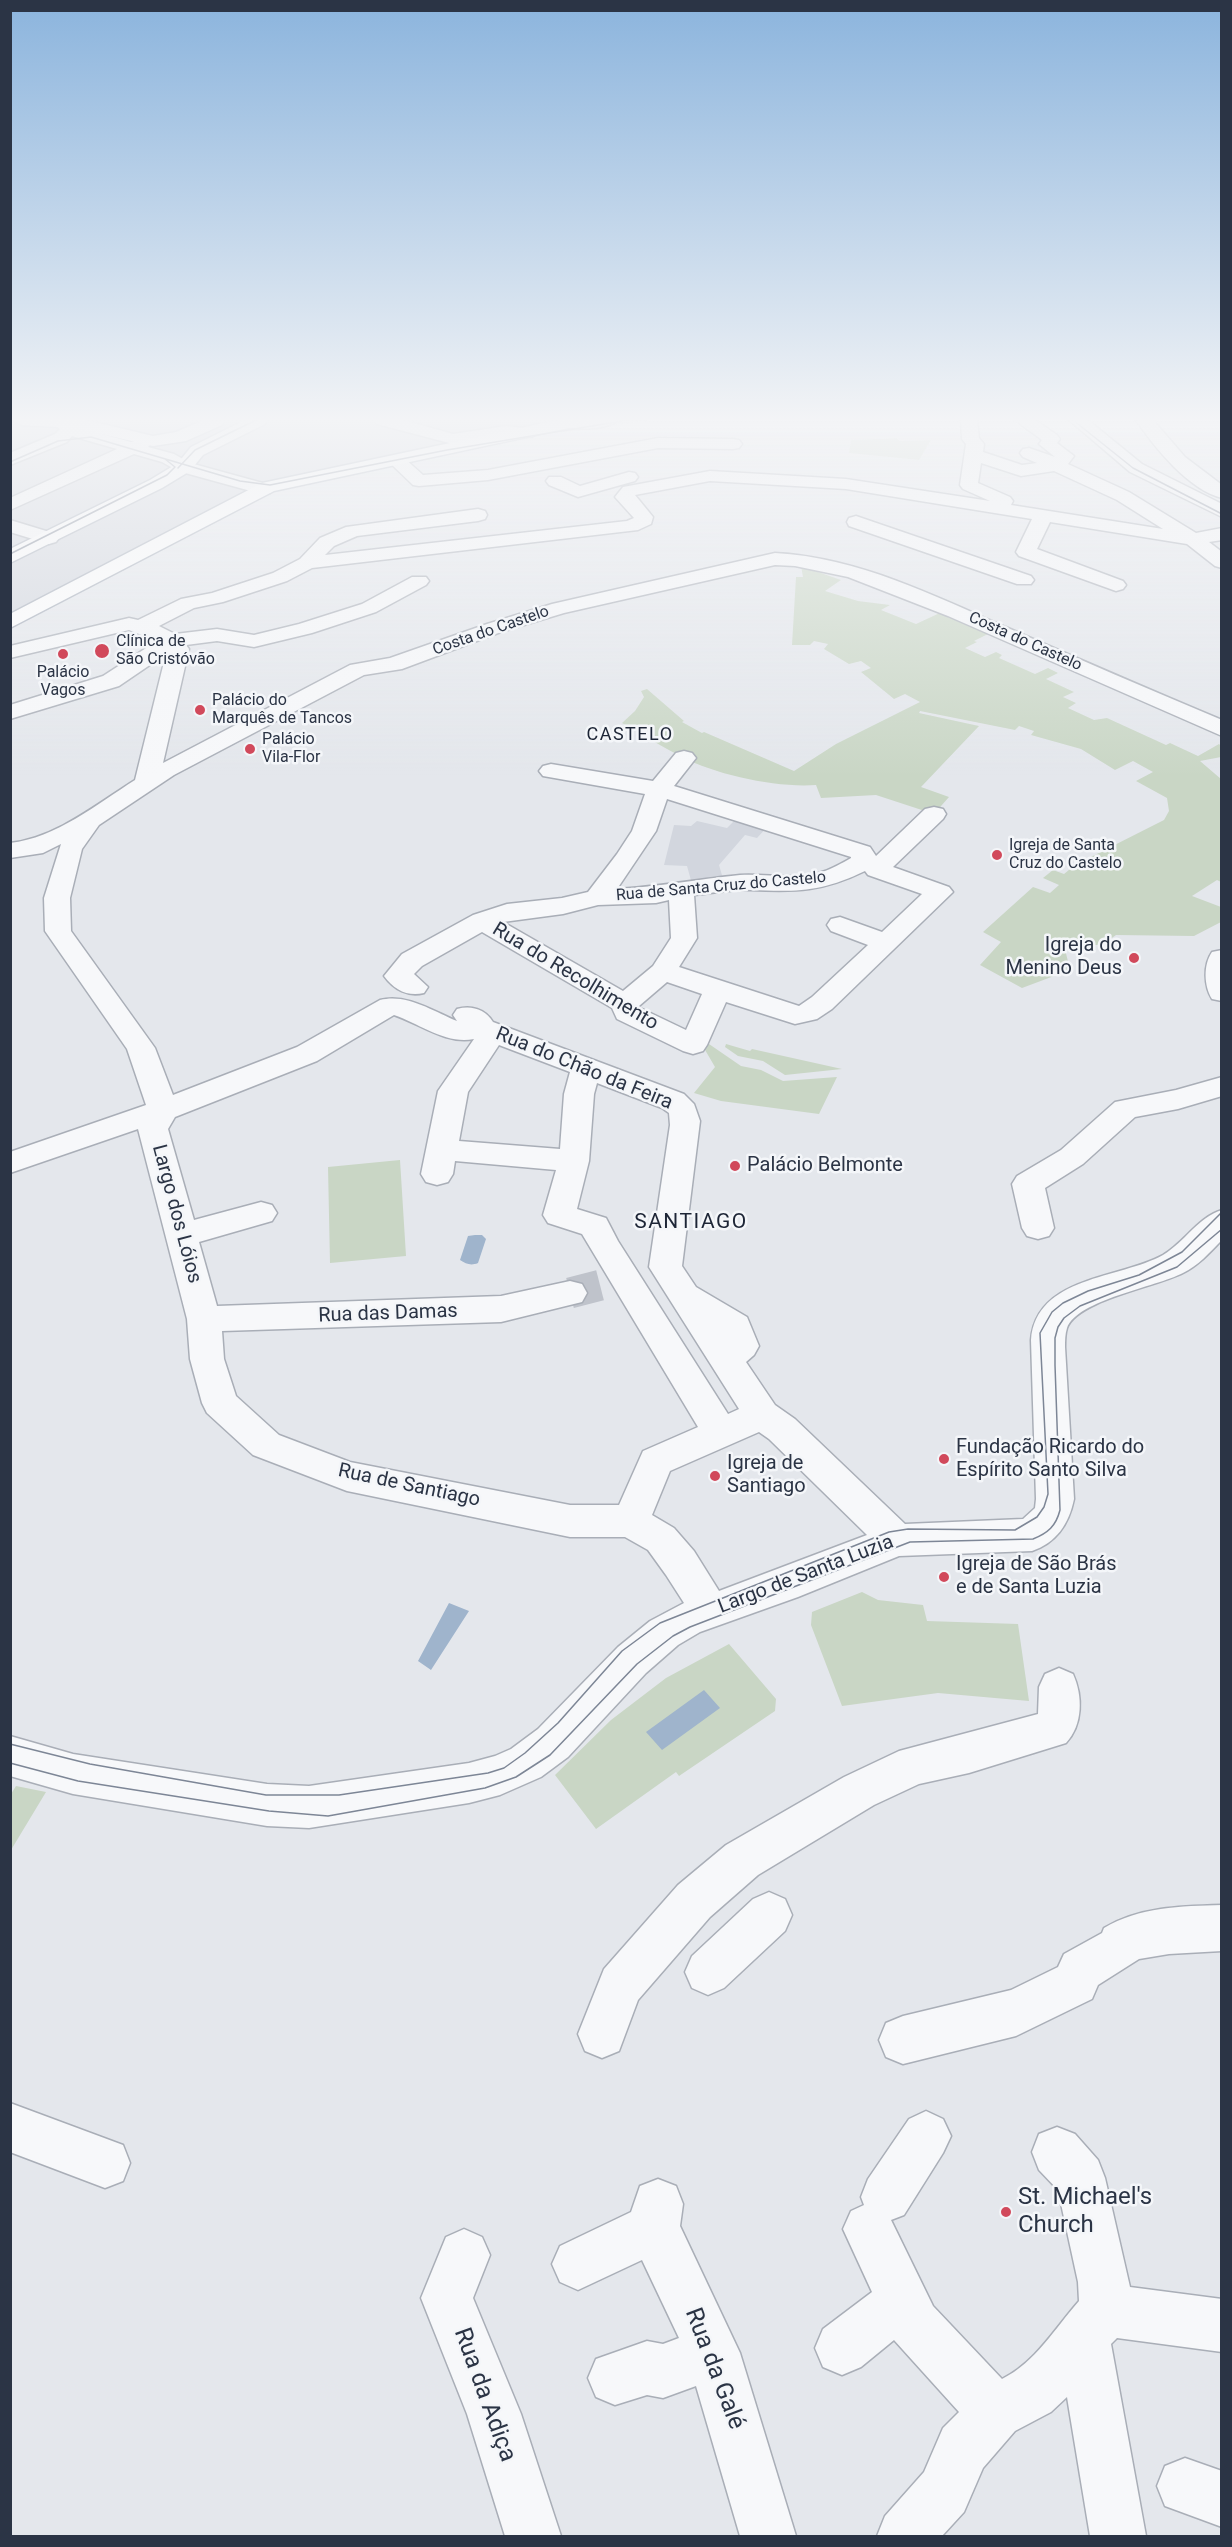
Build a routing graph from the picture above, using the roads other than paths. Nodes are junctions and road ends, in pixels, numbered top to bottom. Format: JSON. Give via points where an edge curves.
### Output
{"nodes":[{"id":1,"x":47,"y":539,"type":"edge"},
{"id":2,"x":169,"y":539,"type":"edge"},
{"id":3,"x":333,"y":539,"type":"edge"},
{"id":4,"x":518,"y":539,"type":"edge"},
{"id":5,"x":905,"y":539,"type":"edge"},
{"id":6,"x":1032,"y":539,"type":"edge"},
{"id":7,"x":1148,"y":539,"type":"edge"},
{"id":8,"x":1192,"y":539,"type":"edge"},
{"id":9,"x":1144,"y":555,"type":"dead end"},
{"id":10,"x":10,"y":557,"type":"edge"},
{"id":11,"x":1221,"y":562,"type":"edge"},
{"id":12,"x":307,"y":563,"type":"junction"},
{"id":13,"x":1024,"y":580,"type":"dead end"},
{"id":14,"x":419,"y":581,"type":"dead end"},
{"id":15,"x":1116,"y":585,"type":"dead end"},
{"id":16,"x":287,"y":613,"type":"dead end"},
{"id":17,"x":255,"y":620,"type":"dead end"},
{"id":18,"x":10,"y":622,"type":"edge"},
{"id":19,"x":142,"y":626,"type":"junction"},
{"id":20,"x":172,"y":640,"type":"junction"},
{"id":21,"x":10,"y":652,"type":"edge"},
{"id":22,"x":10,"y":712,"type":"edge"},
{"id":23,"x":1221,"y":729,"type":"edge"},
{"id":24,"x":551,"y":771,"type":"dead end"},
{"id":25,"x":671,"y":774,"type":"junction"},
{"id":26,"x":146,"y":783,"type":"junction"},
{"id":27,"x":934,"y":814,"type":"dead end"},
{"id":28,"x":90,"y":820,"type":"junction"},
{"id":29,"x":10,"y":851,"type":"edge"},
{"id":30,"x":873,"y":863,"type":"junction"},
{"id":31,"x":681,"y":889,"type":"junction"},
{"id":32,"x":597,"y":897,"type":"junction"},
{"id":33,"x":482,"y":921,"type":"junction"},
{"id":34,"x":840,"y":925,"type":"dead end"},
{"id":35,"x":886,"y":942,"type":"junction"},
{"id":36,"x":663,"y":971,"type":"junction"},
{"id":37,"x":415,"y":988,"type":"joint"},
{"id":38,"x":718,"y":990,"type":"junction"},
{"id":39,"x":625,"y":1004,"type":"junction"},
{"id":40,"x":486,"y":1030,"type":"junction"},
{"id":41,"x":586,"y":1068,"type":"junction"},
{"id":42,"x":1221,"y":1086,"type":"edge"},
{"id":43,"x":163,"y":1110,"type":"junction"},
{"id":44,"x":573,"y":1161,"type":"junction"},
{"id":45,"x":10,"y":1163,"type":"edge"},
{"id":46,"x":261,"y":1213,"type":"dead end"},
{"id":47,"x":1218,"y":1225,"type":"edge"},
{"id":48,"x":1038,"y":1228,"type":"dead end"},
{"id":49,"x":182,"y":1235,"type":"junction"},
{"id":50,"x":673,"y":1278,"type":"junction"},
{"id":51,"x":619,"y":1280,"type":"junction"},
{"id":52,"x":570,"y":1293,"type":"tunnel mouth"},
{"id":53,"x":204,"y":1319,"type":"junction"},
{"id":54,"x":762,"y":1415,"type":"junction"},
{"id":55,"x":720,"y":1432,"type":"junction"},
{"id":56,"x":631,"y":1521,"type":"junction"},
{"id":57,"x":897,"y":1540,"type":"junction"},
{"id":58,"x":710,"y":1612,"type":"junction"},
{"id":59,"x":1059,"y":1687,"type":"dead end"},
{"id":60,"x":10,"y":1756,"type":"edge"},
{"id":61,"x":769,"y":1915,"type":"dead end"},
{"id":62,"x":1221,"y":1929,"type":"edge"},
{"id":63,"x":708,"y":1972,"type":"dead end"},
{"id":64,"x":602,"y":2034,"type":"dead end"},
{"id":65,"x":903,"y":2040,"type":"dead end"},
{"id":66,"x":10,"y":2127,"type":"edge"},
{"id":67,"x":926,"y":2136,"type":"dead end"},
{"id":68,"x":1057,"y":2152,"type":"dead end"},
{"id":69,"x":105,"y":2163,"type":"dead end"},
{"id":70,"x":464,"y":2255,"type":"dead end"},
{"id":71,"x":578,"y":2264,"type":"dead end"},
{"id":72,"x":902,"y":2304,"type":"junction"},
{"id":73,"x":1094,"y":2323,"type":"junction"},
{"id":74,"x":1221,"y":2326,"type":"edge"},
{"id":75,"x":842,"y":2348,"type":"dead end"},
{"id":76,"x":713,"y":2353,"type":"junction"},
{"id":77,"x":615,"y":2378,"type":"dead end"},
{"id":78,"x":996,"y":2412,"type":"junction"},
{"id":79,"x":533,"y":2536,"type":"edge"},
{"id":80,"x":768,"y":2536,"type":"edge"},
{"id":81,"x":905,"y":2536,"type":"edge"},
{"id":82,"x":1118,"y":2536,"type":"edge"}],
"edges":[{"from":1,"to":10,"type":"main road"},
{"from":2,"to":18,"type":"main road"},
{"from":3,"to":12,"type":"street"},
{"from":4,"to":12,"type":"street"},
{"from":5,"to":13,"type":"street"},
{"from":6,"to":15,"type":"street","via":[[1026,552]]},
{"from":7,"to":9,"type":"street"},
{"from":8,"to":11,"type":"street"},
{"from":12,"to":19,"type":"street","via":[[280,577]]},
{"from":14,"to":20,"type":"street","via":[[369,608],[305,629],[254,641],[217,634]]},
{"from":16,"to":17,"type":"street"},
{"from":19,"to":20,"type":"street"},
{"from":19,"to":21,"type":"street","via":[[129,624]]},
{"from":20,"to":22,"type":"street","via":[[111,681]]},
{"from":20,"to":26,"type":"street","via":[[178,649]]},
{"from":23,"to":26,"type":"street","name":"Costa do Castelo","via":[[955,612],[853,572],[775,559],[559,608],[394,663],[358,670]]},
{"from":24,"to":25,"type":"street"},
{"from":25,"to":30,"type":"street","via":[[861,852]]},
{"from":25,"to":32,"type":"street","via":[[644,831]]},
{"from":26,"to":28,"type":"street","name":"Costa do Castelo"},
{"from":27,"to":30,"type":"street","name":"Rua de Santa Cruz do Castelo"},
{"from":28,"to":29,"type":"street","via":[[34,848]]},
{"from":28,"to":43,"type":"street","name":"Costa do Castelo","via":[[70,849],[57,898],[58,931],[141,1048]]},
{"from":30,"to":31,"type":"street","name":"Rua de Santa Cruz do Castelo","via":[[818,881],[749,882]]},
{"from":30,"to":35,"type":"street","via":[[877,870],[940,892]]},
{"from":31,"to":32,"type":"street","name":"Rua de Santa Cruz do Castelo","via":[[656,895]]},
{"from":31,"to":36,"type":"street","via":[[684,938]]},
{"from":32,"to":33,"type":"street","name":"Rua de Santa Cruz do Castelo","via":[[563,906],[507,912]]},
{"from":33,"to":37,"type":"street","name":"Rua de Santa Cruz do Castelo","via":[[412,960],[398,976]]},
{"from":33,"to":39,"type":"street","name":"Rua do Recolhimento"},
{"from":34,"to":35,"type":"street"},
{"from":35,"to":38,"type":"street","via":[[807,1013],[795,1015]]},
{"from":36,"to":38,"type":"street"},
{"from":36,"to":39,"type":"street"},
{"from":37,"to":40,"type":"street","name":"Rua do Chão da Feira","via":[[476,1019]]},
{"from":38,"to":39,"type":"street","name":"Rua do Recolhimento","via":[[693,1046],[627,1012]]},
{"from":40,"to":41,"type":"street","name":"Rua do Chão da Feira"},
{"from":40,"to":43,"type":"street","via":[[467,1032],[402,1006],[390,1006],[307,1054]]},
{"from":40,"to":44,"type":"street","via":[[453,1091],[440,1162]]},
{"from":41,"to":44,"type":"street","via":[[579,1094]]},
{"from":41,"to":50,"type":"street","name":"Rua do Chão da Feira","via":[[673,1101],[683,1110],[686,1119]]},
{"from":42,"to":48,"type":"street","via":[[1126,1109],[1072,1157],[1028,1184]]},
{"from":43,"to":45,"type":"street"},
{"from":43,"to":49,"type":"street","name":"Largo dos Lóios","via":[[153,1129]]},
{"from":44,"to":51,"type":"street","via":[[559,1215],[595,1226]]},
{"from":46,"to":49,"type":"street"},
{"from":47,"to":57,"type":"street","name":"Largo de Santa Luzia","via":[[1173,1264],[1069,1304],[1052,1322],[1048,1335],[1055,1499],[1052,1515],[1043,1525],[1032,1535]]},
{"from":49,"to":53,"type":"street","name":"Largo dos Lóios"},
{"from":50,"to":51,"type":"street"},
{"from":50,"to":54,"type":"street"},
{"from":51,"to":55,"type":"street"},
{"from":52,"to":53,"type":"street","name":"Rua das Damas","via":[[490,1310]]},
{"from":53,"to":56,"type":"street","name":"Rua de Santiago","via":[[207,1359],[220,1403],[266,1445],[347,1476],[570,1521]]},
{"from":54,"to":55,"type":"street"},
{"from":54,"to":57,"type":"street","via":[[821,1465]]},
{"from":55,"to":56,"type":"street","via":[[656,1461]]},
{"from":56,"to":58,"type":"street","via":[[661,1539]]},
{"from":57,"to":58,"type":"street","name":"Largo de Santa Luzia"},
{"from":58,"to":60,"type":"street","name":"Largo de Santa Luzia","via":[[687,1620],[650,1645],[526,1763],[469,1783],[309,1807],[267,1805],[73,1774]]},
{"from":59,"to":64,"type":"street","via":[[1058,1722],[1051,1729],[914,1765],[859,1791],[742,1860],[694,1901],[620,1985]]},
{"from":61,"to":63,"type":"street"},
{"from":62,"to":65,"type":"street","via":[[1195,1928],[1129,1938],[1080,1970],[1076,1983],[1016,2012]]},
{"from":66,"to":69,"type":"street"},
{"from":67,"to":72,"type":"street","via":[[878,2213]]},
{"from":68,"to":73,"type":"street","via":[[1080,2178],[1104,2282]]},
{"from":70,"to":79,"type":"street","name":"Rua da Adiça","via":[[447,2298],[494,2414]]},
{"from":71,"to":76,"type":"street","name":"Rua da Galé","via":[[656,2216]]},
{"from":72,"to":75,"type":"street"},
{"from":72,"to":78,"type":"street","via":[[914,2325]]},
{"from":73,"to":74,"type":"street"},
{"from":73,"to":78,"type":"street","via":[[1071,2356],[1032,2393]]},
{"from":73,"to":82,"type":"street","via":[[1088,2358]]},
{"from":76,"to":77,"type":"street","via":[[663,2371],[647,2368]]},
{"from":76,"to":80,"type":"street","name":"Rua da Galé"},
{"from":78,"to":81,"type":"street","via":[[963,2448],[944,2492]]}]}
